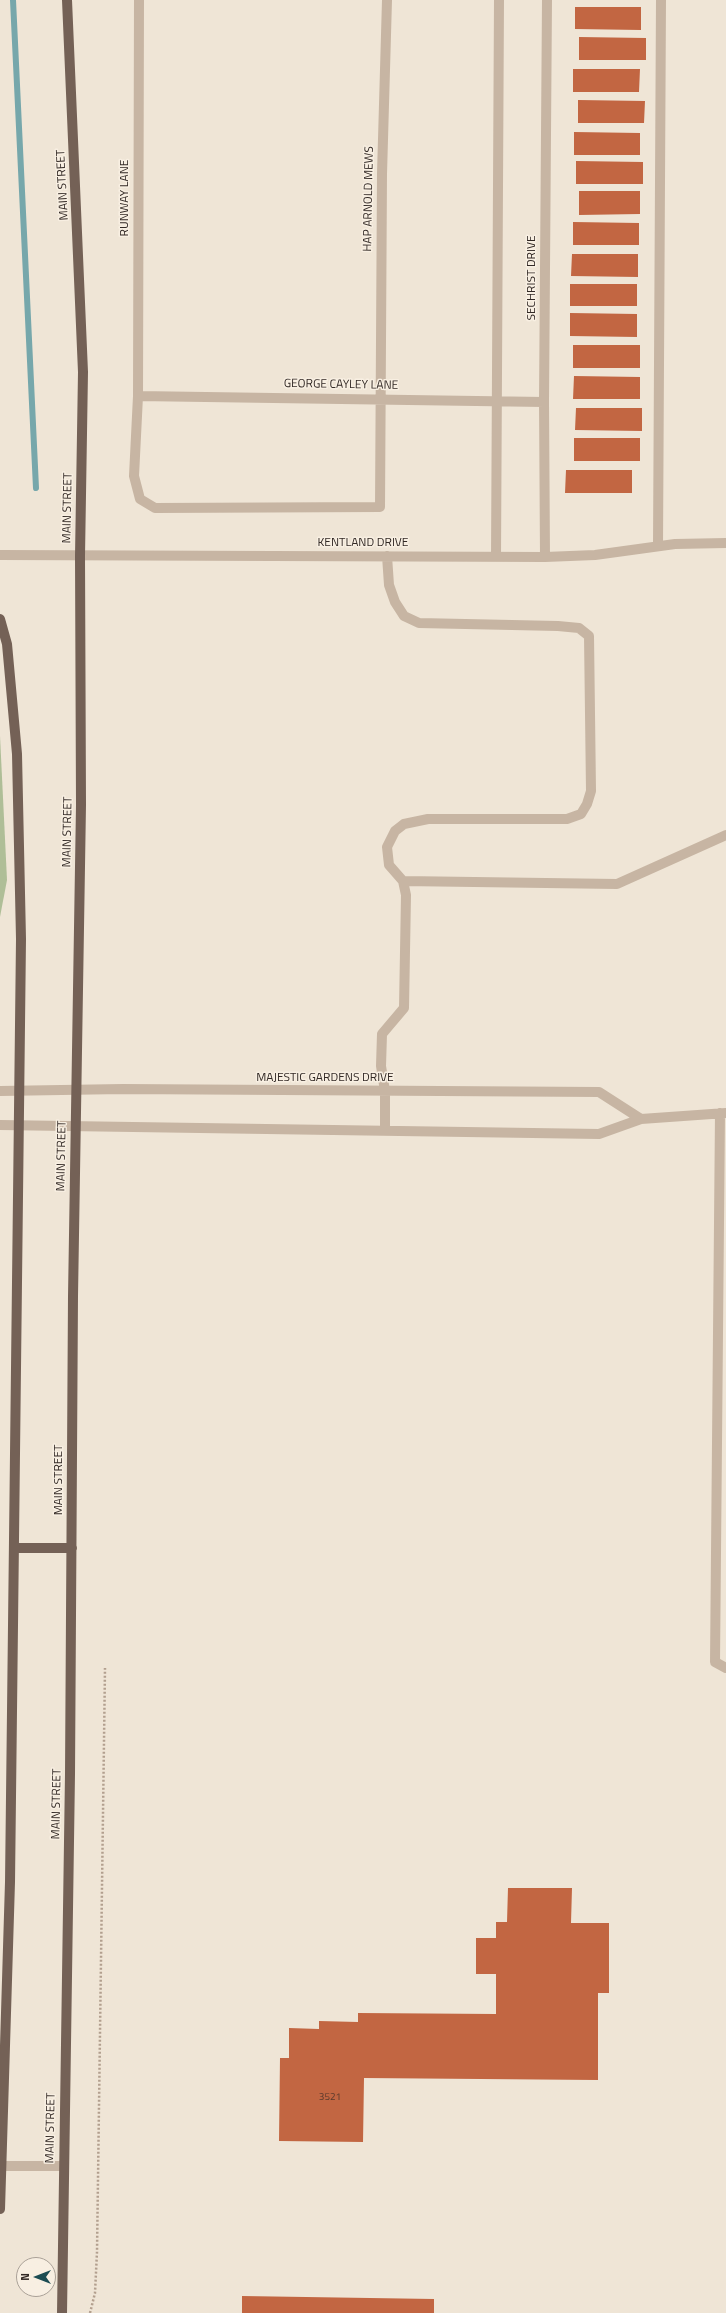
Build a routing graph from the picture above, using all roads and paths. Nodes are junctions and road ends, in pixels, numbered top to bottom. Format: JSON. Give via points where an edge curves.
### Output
{"nodes":[{"id":1,"x":67,"y":0,"type":"edge"},
{"id":2,"x":139,"y":0,"type":"edge"},
{"id":3,"x":386,"y":0,"type":"edge"},
{"id":4,"x":499,"y":0,"type":"edge"},
{"id":5,"x":547,"y":0,"type":"edge"},
{"id":6,"x":661,"y":0,"type":"edge"},
{"id":7,"x":138,"y":396,"type":"junction"},
{"id":8,"x":381,"y":399,"type":"junction"},
{"id":9,"x":496,"y":401,"type":"junction"},
{"id":10,"x":544,"y":402,"type":"junction"},
{"id":11,"x":726,"y":543,"type":"edge"},
{"id":12,"x":658,"y":546,"type":"junction"},
{"id":13,"x":0,"y":556,"type":"edge"},
{"id":14,"x":80,"y":556,"type":"junction"},
{"id":15,"x":387,"y":556,"type":"junction"},
{"id":16,"x":496,"y":556,"type":"junction"},
{"id":17,"x":545,"y":557,"type":"junction"},
{"id":18,"x":0,"y":619,"type":"edge"},
{"id":19,"x":726,"y":835,"type":"edge"},
{"id":20,"x":403,"y":881,"type":"junction"},
{"id":21,"x":77,"y":1090,"type":"junction"},
{"id":22,"x":0,"y":1091,"type":"edge"},
{"id":23,"x":19,"y":1091,"type":"junction"},
{"id":24,"x":385,"y":1091,"type":"junction"},
{"id":25,"x":723,"y":1113,"type":"edge"},
{"id":26,"x":641,"y":1119,"type":"junction"},
{"id":27,"x":0,"y":1125,"type":"edge"},
{"id":28,"x":19,"y":1125,"type":"junction"},
{"id":29,"x":76,"y":1126,"type":"junction"},
{"id":30,"x":385,"y":1131,"type":"junction"},
{"id":31,"x":722,"y":1308,"type":"edge"},
{"id":32,"x":14,"y":1548,"type":"junction"},
{"id":33,"x":72,"y":1548,"type":"junction"},
{"id":34,"x":105,"y":1668,"type":"dead end"},
{"id":35,"x":726,"y":1668,"type":"edge"},
{"id":36,"x":0,"y":2166,"type":"edge"},
{"id":37,"x":63,"y":2166,"type":"junction"},
{"id":38,"x":0,"y":2209,"type":"edge"},
{"id":39,"x":62,"y":2313,"type":"edge"},
{"id":40,"x":90,"y":2313,"type":"edge"}],
"edges":[{"from":1,"to":14,"type":"main road","name":"MAIN STREET","via":[[83,372]]},
{"from":2,"to":7,"type":"street","name":"RUNWAY LANE"},
{"from":3,"to":8,"type":"street","name":"HAP ARNOLD MEWS"},
{"from":4,"to":9,"type":"street"},
{"from":5,"to":10,"type":"street","name":"SECHRIST DRIVE"},
{"from":6,"to":12,"type":"street"},
{"from":7,"to":8,"type":"street","name":"GEORGE CAYLEY LANE"},
{"from":7,"to":8,"type":"street","name":"RUNWAY LANE","via":[[134,476],[140,499],[155,508],[380,507]]},
{"from":8,"to":9,"type":"street","name":"GEORGE CAYLEY LANE"},
{"from":9,"to":10,"type":"street","name":"GEORGE CAYLEY LANE"},
{"from":9,"to":16,"type":"street"},
{"from":10,"to":17,"type":"street","name":"SECHRIST DRIVE"},
{"from":11,"to":12,"type":"street","name":"KENTLAND DRIVE"},
{"from":12,"to":17,"type":"street","name":"KENTLAND DRIVE","via":[[595,555]]},
{"from":13,"to":14,"type":"street","name":"KENTLAND DRIVE"},
{"from":14,"to":15,"type":"street","name":"KENTLAND DRIVE"},
{"from":14,"to":21,"type":"main road","name":"MAIN STREET","via":[[81,805]]},
{"from":15,"to":16,"type":"street","name":"KENTLAND DRIVE"},
{"from":15,"to":20,"type":"street","via":[[388,585],[395,602],[404,616],[420,623],[558,626],[579,628],[589,636],[591,791],[587,804],[580,814],[567,819],[428,819],[404,824],[395,831],[387,847],[390,864]]},
{"from":16,"to":17,"type":"street","name":"KENTLAND DRIVE"},
{"from":18,"to":23,"type":"main road","via":[[7,644],[17,754],[21,939]]},
{"from":19,"to":20,"type":"street","via":[[617,884]]},
{"from":20,"to":24,"type":"street","via":[[406,895],[404,1008],[382,1034],[381,1066]]},
{"from":21,"to":23,"type":"street","name":"MAJESTIC GARDENS DRIVE"},
{"from":21,"to":24,"type":"street","name":"MAJESTIC GARDENS DRIVE"},
{"from":21,"to":29,"type":"main road","name":"MAIN STREET"},
{"from":22,"to":23,"type":"street","name":"MAJESTIC GARDENS DRIVE"},
{"from":23,"to":28,"type":"main road"},
{"from":24,"to":26,"type":"street","name":"MAJESTIC GARDENS DRIVE","via":[[599,1092]]},
{"from":24,"to":30,"type":"street"},
{"from":25,"to":26,"type":"street"},
{"from":25,"to":31,"type":"street"},
{"from":26,"to":30,"type":"street","via":[[599,1134]]},
{"from":27,"to":28,"type":"street"},
{"from":28,"to":29,"type":"street"},
{"from":28,"to":32,"type":"main road"},
{"from":29,"to":30,"type":"street"},
{"from":29,"to":33,"type":"main road","name":"MAIN STREET"},
{"from":31,"to":35,"type":"street","via":[[715,1662]]},
{"from":32,"to":33,"type":"main road"},
{"from":32,"to":36,"type":"main road","via":[[10,1882]]},
{"from":33,"to":37,"type":"main road","name":"MAIN STREET"},
{"from":34,"to":40,"type":"path","via":[[97,2252],[95,2293]]},
{"from":36,"to":37,"type":"street"},
{"from":36,"to":38,"type":"main road"},
{"from":37,"to":39,"type":"main road","name":"MAIN STREET"}]}
